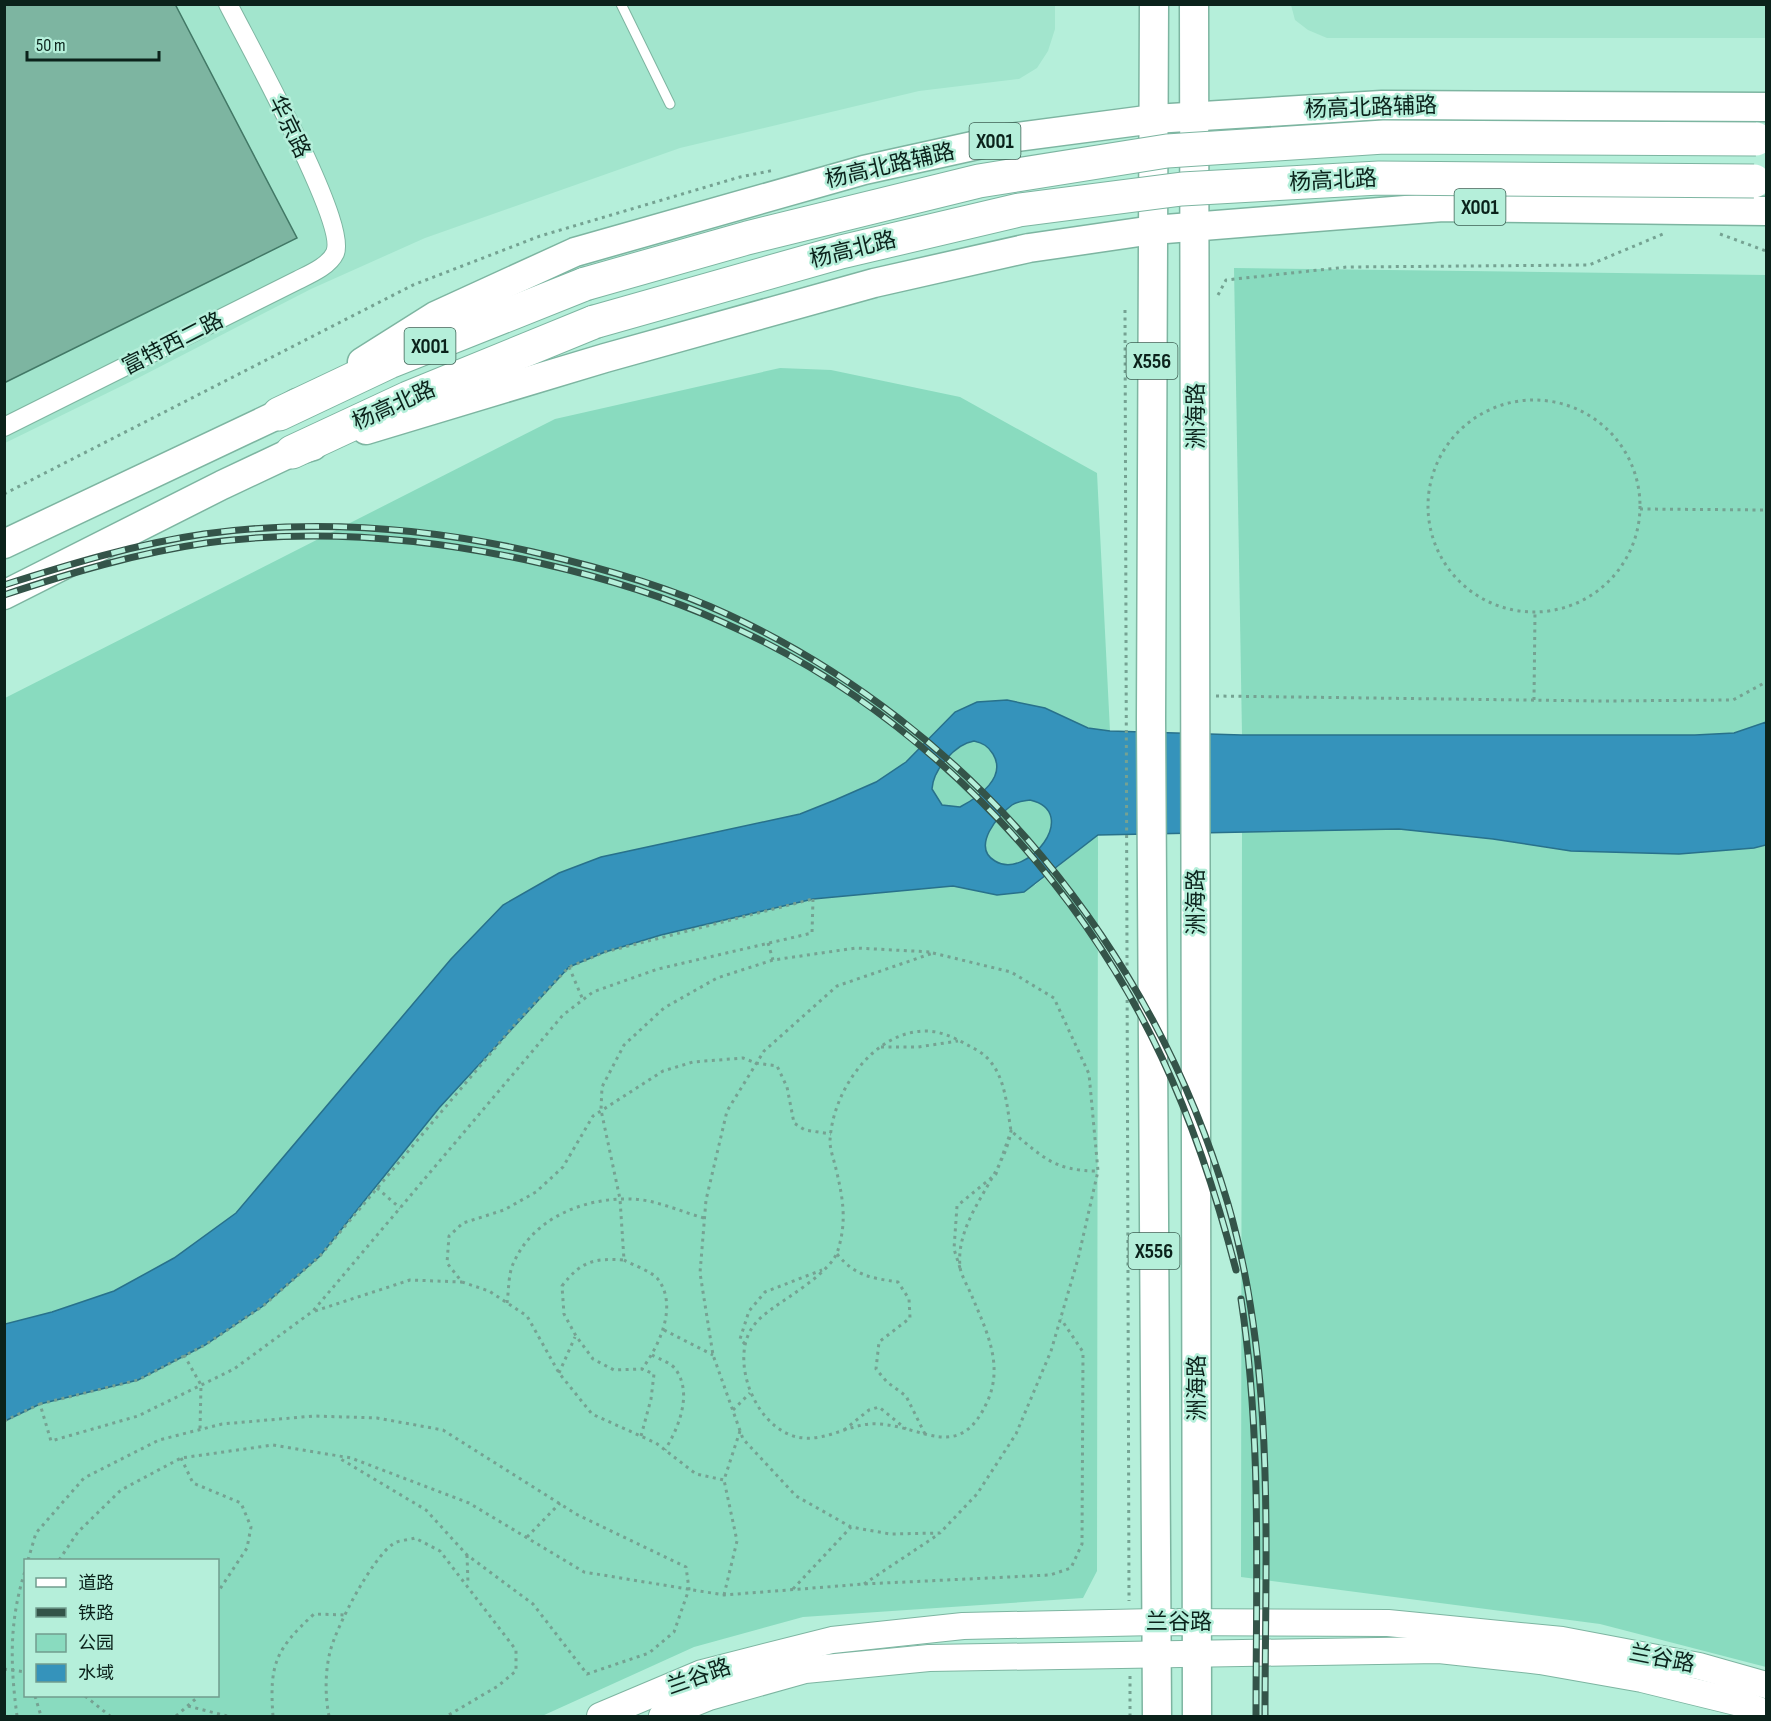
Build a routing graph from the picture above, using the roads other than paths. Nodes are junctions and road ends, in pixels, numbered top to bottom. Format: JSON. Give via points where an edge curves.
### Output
{"nodes":[{"id":1,"x":228,"y":4,"type":"edge"},
{"id":2,"x":621,"y":4,"type":"edge"},
{"id":3,"x":1140,"y":4,"type":"edge"},
{"id":4,"x":1154,"y":4,"type":"edge"},
{"id":5,"x":1194,"y":4,"type":"edge"},
{"id":6,"x":1206,"y":4,"type":"edge"},
{"id":7,"x":1196,"y":88,"type":"junction"},
{"id":8,"x":1153,"y":90,"type":"junction"},
{"id":9,"x":670,"y":104,"type":"dead end"},
{"id":10,"x":1767,"y":107,"type":"edge"},
{"id":11,"x":1195,"y":117,"type":"junction"},
{"id":12,"x":1154,"y":120,"type":"junction"},
{"id":13,"x":1761,"y":139,"type":"edge"},
{"id":14,"x":1760,"y":181,"type":"edge"},
{"id":15,"x":1767,"y":211,"type":"edge"},
{"id":16,"x":1195,"y":227,"type":"junction"},
{"id":17,"x":1153,"y":230,"type":"junction"},
{"id":18,"x":335,"y":253,"type":"joint"},
{"id":19,"x":279,"y":414,"type":"junction"},
{"id":20,"x":4,"y":427,"type":"edge"},
{"id":21,"x":292,"y":452,"type":"junction"},
{"id":22,"x":4,"y":544,"type":"edge"},
{"id":23,"x":4,"y":596,"type":"edge"},
{"id":24,"x":1143,"y":1622,"type":"junction"},
{"id":25,"x":1197,"y":1622,"type":"junction"},
{"id":26,"x":1143,"y":1655,"type":"junction"},
{"id":27,"x":1197,"y":1655,"type":"junction"},
{"id":28,"x":1767,"y":1685,"type":"edge"},
{"id":29,"x":1767,"y":1713,"type":"edge"},
{"id":30,"x":600,"y":1716,"type":"edge"},
{"id":31,"x":662,"y":1716,"type":"edge"},
{"id":32,"x":1157,"y":1716,"type":"edge"},
{"id":33,"x":1197,"y":1716,"type":"edge"}],
"edges":[{"from":1,"to":18,"type":"street","name":"华京路","via":[[320,189],[336,234]]},
{"from":2,"to":9,"type":"lane"},
{"from":3,"to":8,"type":"main road","name":"洲海路","number":"X556"},
{"from":4,"to":8,"type":"main road","name":"洲海路","number":"X556"},
{"from":5,"to":7,"type":"main road","name":"洲海路","number":"X556"},
{"from":6,"to":7,"type":"main road","name":"洲海路","number":"X556"},
{"from":7,"to":11,"type":"main road","name":"洲海路","number":"X556"},
{"from":8,"to":12,"type":"main road","name":"洲海路","number":"X556"},
{"from":10,"to":11,"type":"main road","name":"杨高北路辅路","number":"X001","via":[[1382,105]]},
{"from":11,"to":12,"type":"main road","name":"杨高北路辅路","number":"X001"},
{"from":11,"to":16,"type":"main road","name":"洲海路","number":"X556"},
{"from":12,"to":17,"type":"main road","name":"洲海路","number":"X556"},
{"from":12,"to":19,"type":"main road","name":"杨高北路辅路","number":"X001","via":[[1009,138],[864,170],[575,252],[435,316]]},
{"from":13,"to":19,"type":"highway","name":"杨高北路","number":"X001","bridge":true,"via":[[1384,136],[1167,151],[979,181],[747,238],[585,284],[389,362]]},
{"from":14,"to":21,"type":"highway","name":"杨高北路","number":"X001","bridge":true,"via":[[1379,178],[1182,189],[1019,210],[841,252],[594,322],[408,398]]},
{"from":15,"to":16,"type":"main road","number":"X001","via":[[1443,207]]},
{"from":16,"to":17,"type":"main road","number":"X001"},
{"from":16,"to":25,"type":"main road","name":"洲海路","number":"X556","via":[[1207,699],[1196,850]]},
{"from":17,"to":21,"type":"main road","number":"X001","via":[[1029,248],[874,283],[605,357]]},
{"from":17,"to":24,"type":"main road","name":"洲海路","number":"X556","via":[[1138,718]]},
{"from":18,"to":20,"type":"street","name":"富特西二路","via":[[326,264],[298,280]]},
{"from":19,"to":22,"type":"main road","name":"杨高北路","number":"X001"},
{"from":21,"to":23,"type":"main road","name":"杨高北路","number":"X001"},
{"from":24,"to":25,"type":"street","name":"兰谷路"},
{"from":24,"to":26,"type":"main road","name":"洲海路","number":"X556"},
{"from":24,"to":30,"type":"street","name":"兰谷路","via":[[963,1626],[832,1640],[702,1673]]},
{"from":25,"to":27,"type":"main road","name":"洲海路","number":"X556"},
{"from":25,"to":28,"type":"street","name":"兰谷路","via":[[1388,1623],[1562,1640],[1699,1666]]},
{"from":26,"to":27,"type":"street","name":"兰谷路"},
{"from":26,"to":31,"type":"street","name":"兰谷路","via":[[929,1658],[805,1670],[709,1697]]},
{"from":26,"to":32,"type":"main road","name":"洲海路","number":"X556"},
{"from":27,"to":29,"type":"street","name":"兰谷路","via":[[1439,1650],[1518,1658],[1642,1679]]},
{"from":27,"to":33,"type":"main road","name":"洲海路","number":"X556"}]}
